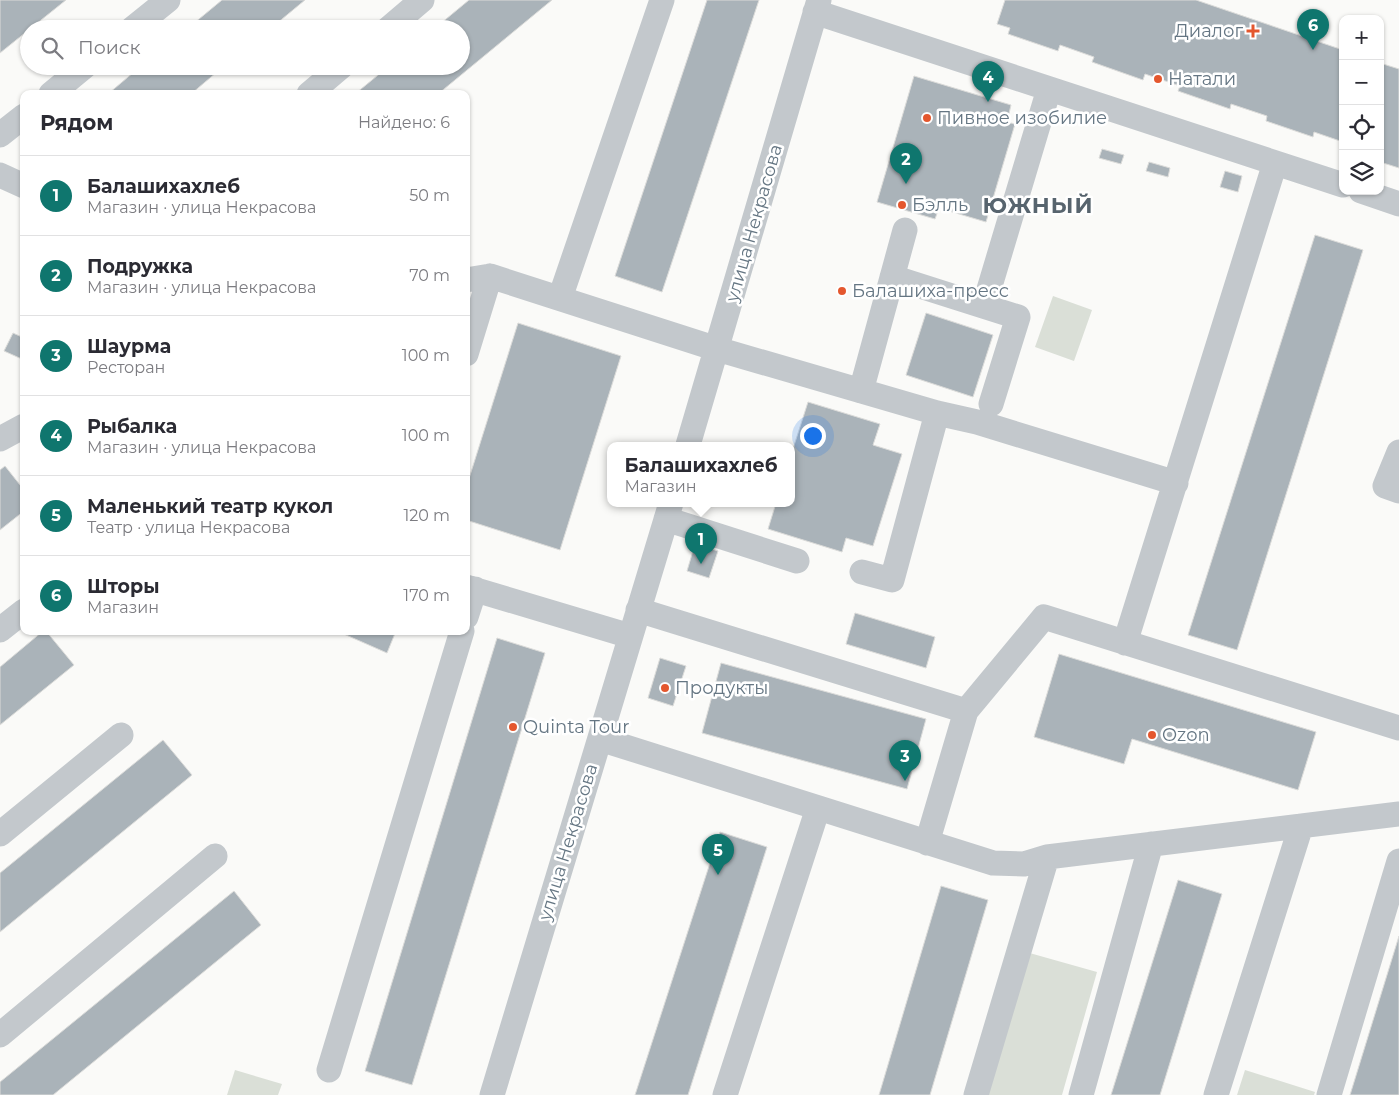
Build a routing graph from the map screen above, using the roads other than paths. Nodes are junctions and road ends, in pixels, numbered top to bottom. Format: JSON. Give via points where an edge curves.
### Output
{"nodes":[{"id":1,"x":168,"y":0,"type":"edge"},
{"id":2,"x":422,"y":0,"type":"edge"},
{"id":3,"x":662,"y":0,"type":"edge"},
{"id":4,"x":817,"y":6,"type":"edge"},
{"id":5,"x":143,"y":20,"type":"edge"},
{"id":6,"x":399,"y":20,"type":"edge"},
{"id":7,"x":74,"y":75,"type":"edge"},
{"id":8,"x":331,"y":75,"type":"edge"},
{"id":9,"x":1049,"y":89,"type":"junction"},
{"id":10,"x":56,"y":90,"type":"edge"},
{"id":11,"x":314,"y":90,"type":"edge"},
{"id":12,"x":20,"y":119,"type":"edge"},
{"id":13,"x":0,"y":135,"type":"edge"},
{"id":14,"x":1276,"y":163,"type":"junction"},
{"id":15,"x":0,"y":175,"type":"edge"},
{"id":16,"x":20,"y":184,"type":"edge"},
{"id":17,"x":1339,"y":184,"type":"edge"},
{"id":18,"x":1373,"y":195,"type":"edge"},
{"id":19,"x":1399,"y":204,"type":"edge"},
{"id":20,"x":905,"y":230,"type":"dead end"},
{"id":21,"x":892,"y":277,"type":"junction"},
{"id":22,"x":478,"y":278,"type":"edge"},
{"id":23,"x":560,"y":298,"type":"junction"},
{"id":24,"x":984,"y":306,"type":"junction"},
{"id":25,"x":470,"y":329,"type":"edge"},
{"id":26,"x":717,"y":349,"type":"junction"},
{"id":27,"x":861,"y":391,"type":"junction"},
{"id":28,"x":991,"y":404,"type":"dead end"},
{"id":29,"x":936,"y":413,"type":"junction"},
{"id":30,"x":20,"y":428,"type":"edge"},
{"id":31,"x":0,"y":439,"type":"edge"},
{"id":32,"x":689,"y":442,"type":"edge"},
{"id":33,"x":1399,"y":452,"type":"edge"},
{"id":34,"x":1176,"y":483,"type":"junction"},
{"id":35,"x":1399,"y":492,"type":"edge"},
{"id":36,"x":668,"y":511,"type":"edge"},
{"id":37,"x":797,"y":562,"type":"dead end"},
{"id":38,"x":862,"y":572,"type":"dead end"},
{"id":39,"x":471,"y":588,"type":"edge"},
{"id":40,"x":638,"y":610,"type":"junction"},
{"id":41,"x":20,"y":614,"type":"edge"},
{"id":42,"x":0,"y":630,"type":"edge"},
{"id":43,"x":461,"y":635,"type":"edge"},
{"id":44,"x":630,"y":636,"type":"junction"},
{"id":45,"x":1125,"y":643,"type":"junction"},
{"id":46,"x":966,"y":711,"type":"junction"},
{"id":47,"x":1399,"y":728,"type":"edge"},
{"id":48,"x":121,"y":735,"type":"dead end"},
{"id":49,"x":600,"y":739,"type":"junction"},
{"id":50,"x":818,"y":808,"type":"junction"},
{"id":51,"x":1399,"y":814,"type":"edge"},
{"id":52,"x":1301,"y":826,"type":"junction"},
{"id":53,"x":0,"y":834,"type":"edge"},
{"id":54,"x":927,"y":842,"type":"junction"},
{"id":55,"x":1151,"y":844,"type":"junction"},
{"id":56,"x":214,"y":856,"type":"dead end"},
{"id":57,"x":1047,"y":857,"type":"junction"},
{"id":58,"x":1399,"y":861,"type":"edge"},
{"id":59,"x":0,"y":1035,"type":"edge"},
{"id":60,"x":329,"y":1070,"type":"dead end"},
{"id":61,"x":492,"y":1095,"type":"edge"},
{"id":62,"x":725,"y":1095,"type":"edge"},
{"id":63,"x":976,"y":1095,"type":"edge"},
{"id":64,"x":1081,"y":1095,"type":"edge"},
{"id":65,"x":1216,"y":1095,"type":"edge"},
{"id":66,"x":1329,"y":1095,"type":"edge"}],
"edges":[{"from":1,"to":5,"type":"street"},
{"from":2,"to":6,"type":"street"},
{"from":3,"to":23,"type":"street"},
{"from":4,"to":9,"type":"street"},
{"from":4,"to":26,"type":"street","name":"улица Некрасова"},
{"from":7,"to":10,"type":"street"},
{"from":8,"to":11,"type":"street"},
{"from":9,"to":14,"type":"street"},
{"from":9,"to":24,"type":"street"},
{"from":12,"to":13,"type":"street"},
{"from":14,"to":17,"type":"street"},
{"from":14,"to":34,"type":"street"},
{"from":15,"to":16,"type":"street"},
{"from":18,"to":19,"type":"street"},
{"from":20,"to":21,"type":"street"},
{"from":21,"to":24,"type":"street"},
{"from":21,"to":27,"type":"street"},
{"from":22,"to":23,"type":"street"},
{"from":22,"to":25,"type":"street"},
{"from":23,"to":26,"type":"street"},
{"from":24,"to":28,"type":"street","via":[[1018,317]]},
{"from":26,"to":27,"type":"street"},
{"from":26,"to":32,"type":"street","name":"улица Некрасова"},
{"from":27,"to":29,"type":"street"},
{"from":29,"to":34,"type":"street","via":[[977,422]]},
{"from":29,"to":38,"type":"street","via":[[892,580]]},
{"from":30,"to":31,"type":"street"},
{"from":33,"to":35,"type":"street","via":[[1385,486]]},
{"from":34,"to":45,"type":"street"},
{"from":36,"to":37,"type":"street"},
{"from":36,"to":40,"type":"street","name":"улица Некрасова"},
{"from":39,"to":44,"type":"street"},
{"from":40,"to":44,"type":"street","name":"улица Некрасова"},
{"from":40,"to":46,"type":"street"},
{"from":41,"to":42,"type":"street"},
{"from":43,"to":60,"type":"street"},
{"from":44,"to":49,"type":"street","name":"улица Некрасова"},
{"from":45,"to":46,"type":"street","via":[[1044,617]]},
{"from":45,"to":47,"type":"street"},
{"from":46,"to":54,"type":"street"},
{"from":48,"to":53,"type":"street"},
{"from":49,"to":50,"type":"street"},
{"from":49,"to":61,"type":"street","name":"улица Некрасова"},
{"from":50,"to":54,"type":"street"},
{"from":50,"to":62,"type":"street"},
{"from":51,"to":52,"type":"street"},
{"from":52,"to":55,"type":"street"},
{"from":52,"to":65,"type":"street"},
{"from":54,"to":57,"type":"street","via":[[993,863],[1024,864]]},
{"from":55,"to":57,"type":"street"},
{"from":55,"to":64,"type":"street"},
{"from":56,"to":59,"type":"street"},
{"from":57,"to":63,"type":"street"},
{"from":58,"to":66,"type":"street"}]}
